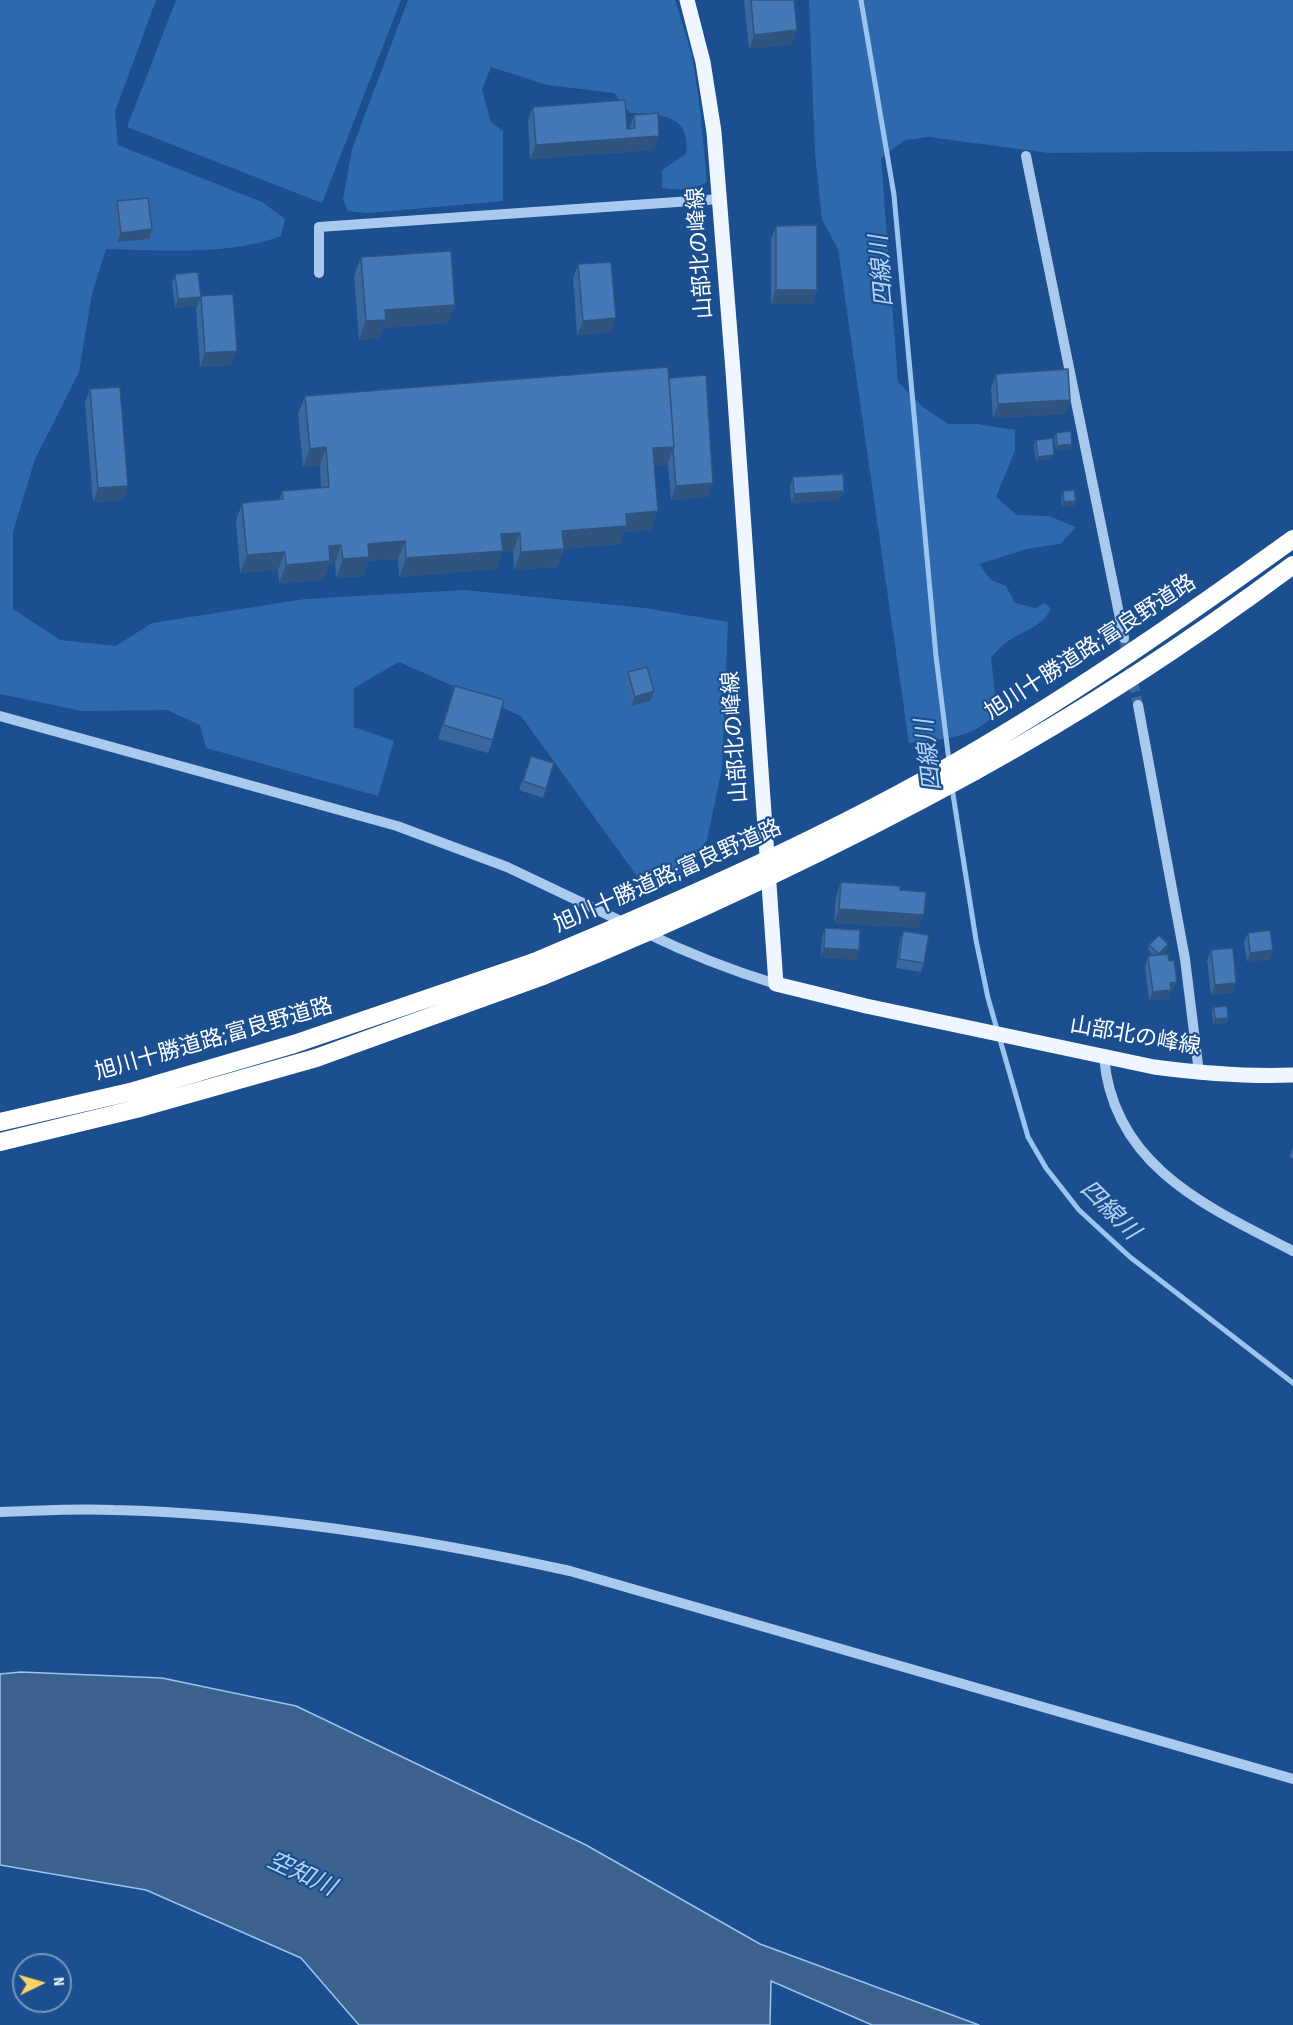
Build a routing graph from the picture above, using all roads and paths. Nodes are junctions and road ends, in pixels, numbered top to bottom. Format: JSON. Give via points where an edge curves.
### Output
{"nodes":[{"id":1,"x":687,"y":0,"type":"edge"},
{"id":2,"x":1026,"y":156,"type":"dead end"},
{"id":3,"x":720,"y":199,"type":"junction"},
{"id":4,"x":319,"y":273,"type":"dead end"},
{"id":5,"x":1293,"y":525,"type":"edge"},
{"id":6,"x":1293,"y":539,"type":"edge"},
{"id":7,"x":1293,"y":565,"type":"edge"},
{"id":8,"x":1293,"y":572,"type":"edge"},
{"id":9,"x":1238,"y":579,"type":"junction"},
{"id":10,"x":1249,"y":598,"type":"junction"},
{"id":11,"x":1124,"y":638,"type":"tunnel mouth"},
{"id":12,"x":1138,"y":705,"type":"tunnel mouth"},
{"id":13,"x":0,"y":716,"type":"edge"},
{"id":14,"x":974,"y":762,"type":"junction"},
{"id":15,"x":538,"y":969,"type":"junction"},
{"id":16,"x":776,"y":984,"type":"junction"},
{"id":17,"x":1104,"y":1057,"type":"junction"},
{"id":18,"x":1199,"y":1073,"type":"junction"},
{"id":19,"x":1293,"y":1074,"type":"edge"},
{"id":20,"x":0,"y":1122,"type":"edge"},
{"id":21,"x":0,"y":1142,"type":"edge"},
{"id":22,"x":1293,"y":1251,"type":"edge"},
{"id":23,"x":0,"y":1512,"type":"edge"},
{"id":24,"x":1293,"y":1779,"type":"edge"}],
"edges":[{"from":1,"to":3,"type":"main road","name":"山部北の峰線","via":[[703,62]]},
{"from":2,"to":11,"type":"street"},
{"from":3,"to":4,"type":"street","via":[[319,227]]},
{"from":3,"to":16,"type":"main road","name":"山部北の峰線"},
{"from":5,"to":9,"type":"highway"},
{"from":6,"to":9,"type":"highway","name":"旭川十勝道路;富良野道路"},
{"from":7,"to":10,"type":"highway","name":"旭川十勝道路;富良野道路"},
{"from":8,"to":10,"type":"highway"},
{"from":9,"to":14,"type":"highway","name":"旭川十勝道路;富良野道路","via":[[1032,718]]},
{"from":10,"to":14,"type":"highway","name":"旭川十勝道路;富良野道路","via":[[1142,672],[1043,733]]},
{"from":12,"to":18,"type":"street","via":[[1185,959]]},
{"from":13,"to":16,"type":"street","via":[[397,825],[507,867],[683,951]]},
{"from":14,"to":15,"type":"highway","name":"旭川十勝道路;富良野道路","bridge":true,"via":[[838,843],[715,903]]},
{"from":15,"to":20,"type":"highway","name":"旭川十勝道路;富良野道路","via":[[134,1091]]},
{"from":15,"to":21,"type":"highway","name":"旭川十勝道路;富良野道路","via":[[315,1058],[136,1109]]},
{"from":16,"to":17,"type":"main road","name":"山部北の峰線"},
{"from":17,"to":18,"type":"main road","name":"山部北の峰線"},
{"from":17,"to":22,"type":"street","via":[[1106,1082],[1114,1106],[1145,1155],[1205,1204]]},
{"from":18,"to":19,"type":"main road","name":"山部北の峰線"},
{"from":23,"to":24,"type":"street","via":[[112,1509],[284,1521],[495,1554],[570,1571]]}]}
